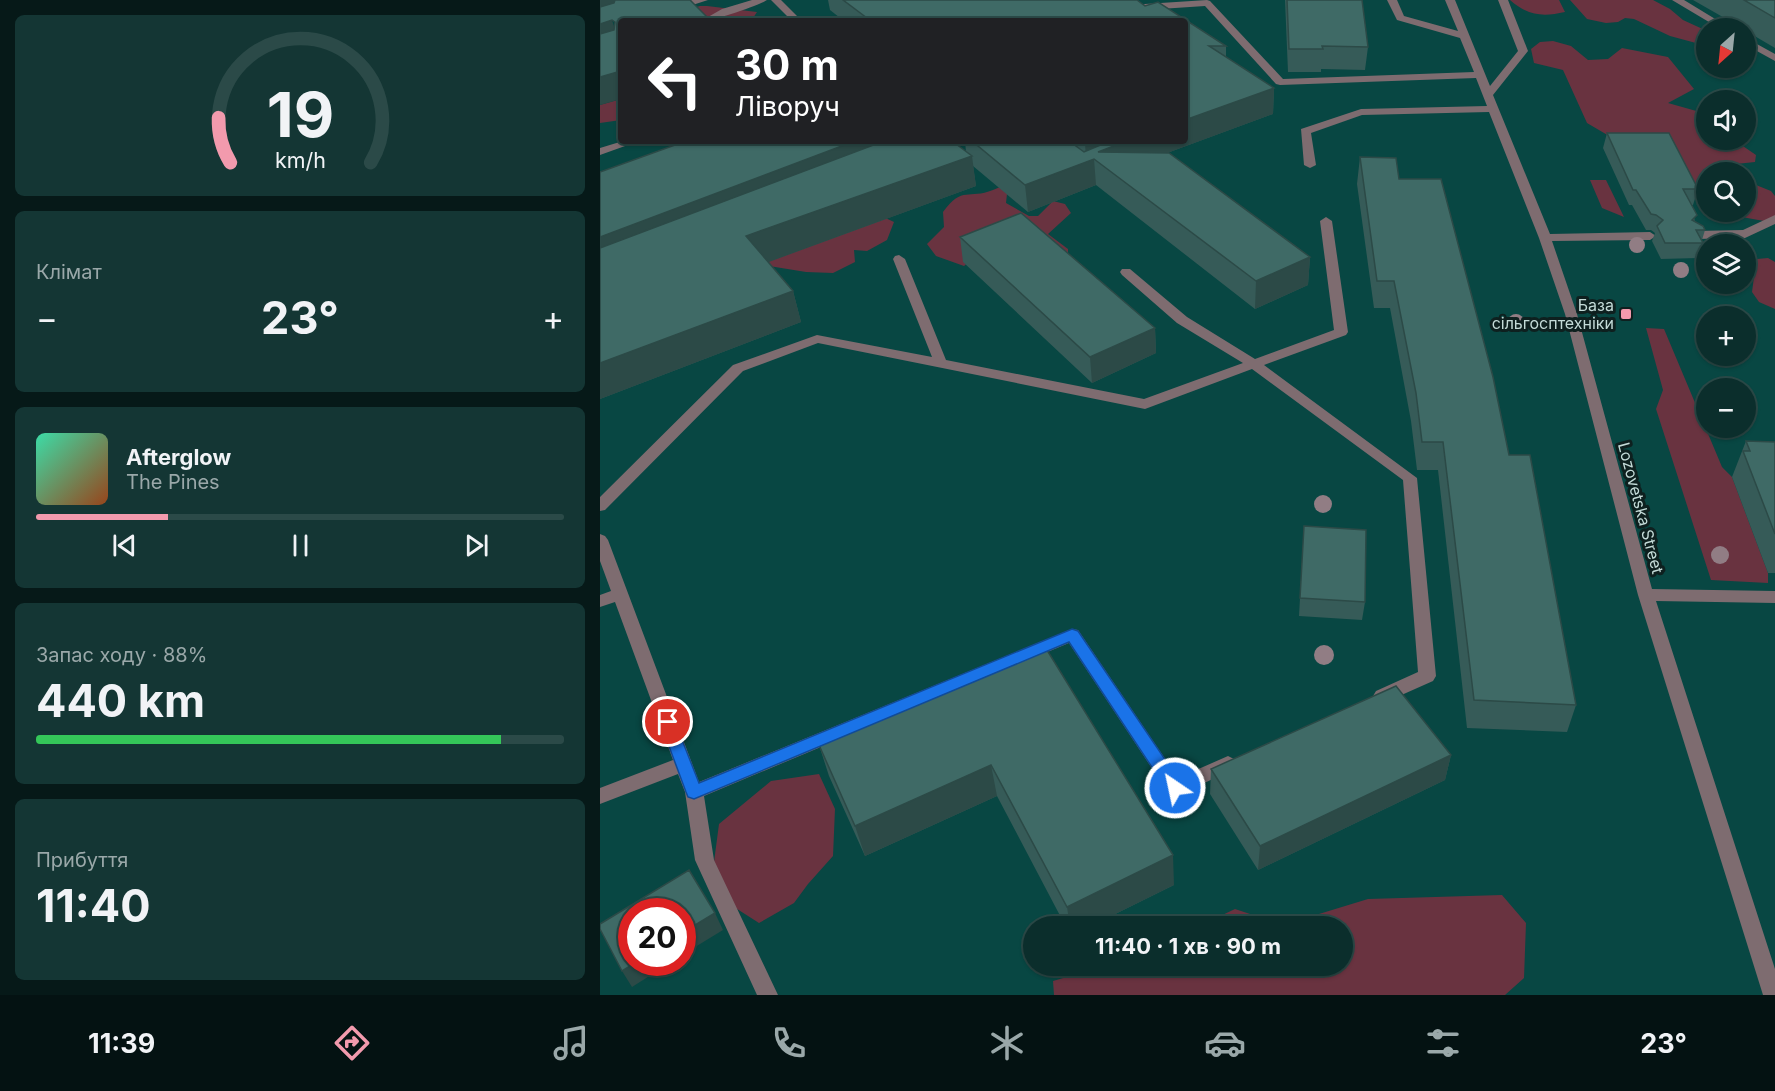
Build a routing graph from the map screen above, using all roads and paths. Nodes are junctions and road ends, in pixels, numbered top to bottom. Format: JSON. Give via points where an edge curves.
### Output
{"nodes":[{"id":1,"x":703,"y":0,"type":"edge"},
{"id":2,"x":762,"y":0,"type":"edge"},
{"id":3,"x":776,"y":0,"type":"edge"},
{"id":4,"x":1392,"y":0,"type":"edge"},
{"id":5,"x":1449,"y":0,"type":"edge"},
{"id":6,"x":1503,"y":0,"type":"edge"},
{"id":7,"x":1677,"y":0,"type":"edge"},
{"id":8,"x":1209,"y":2,"type":"edge"},
{"id":9,"x":1129,"y":8,"type":"edge"},
{"id":10,"x":660,"y":12,"type":"edge"},
{"id":11,"x":711,"y":18,"type":"edge"},
{"id":12,"x":794,"y":18,"type":"edge"},
{"id":13,"x":1708,"y":18,"type":"edge"},
{"id":14,"x":1464,"y":36,"type":"junction"},
{"id":15,"x":1756,"y":47,"type":"edge"},
{"id":16,"x":1775,"y":58,"type":"edge"},
{"id":17,"x":1479,"y":75,"type":"junction"},
{"id":18,"x":1491,"y":102,"type":"junction"},
{"id":19,"x":624,"y":144,"type":"edge"},
{"id":20,"x":600,"y":152,"type":"edge"},
{"id":21,"x":1310,"y":165,"type":"dead end"},
{"id":22,"x":1775,"y":219,"type":"edge"},
{"id":23,"x":1326,"y":221,"type":"dead end"},
{"id":24,"x":1695,"y":235,"type":"edge"},
{"id":25,"x":1650,"y":236,"type":"dead end"},
{"id":26,"x":1545,"y":238,"type":"junction"},
{"id":27,"x":899,"y":259,"type":"dead end"},
{"id":28,"x":1126,"y":272,"type":"dead end"},
{"id":29,"x":941,"y":364,"type":"junction"},
{"id":30,"x":1254,"y":364,"type":"junction"},
{"id":31,"x":600,"y":506,"type":"edge"},
{"id":32,"x":600,"y":540,"type":"edge"},
{"id":33,"x":620,"y":594,"type":"junction"},
{"id":34,"x":1646,"y":596,"type":"junction"},
{"id":35,"x":1775,"y":597,"type":"edge"},
{"id":36,"x":600,"y":601,"type":"edge"},
{"id":37,"x":1364,"y":704,"type":"edge"},
{"id":38,"x":1248,"y":755,"type":"edge"},
{"id":39,"x":683,"y":764,"type":"junction"},
{"id":40,"x":694,"y":792,"type":"junction"},
{"id":41,"x":600,"y":796,"type":"edge"},
{"id":42,"x":768,"y":995,"type":"edge"},
{"id":43,"x":1773,"y":995,"type":"edge"}],
"edges":[{"from":1,"to":10,"type":"street"},
{"from":2,"to":11,"type":"street"},
{"from":3,"to":12,"type":"street"},
{"from":4,"to":14,"type":"street","via":[[1400,18]]},
{"from":5,"to":14,"type":"street","name":"Lozovetska Street"},
{"from":6,"to":18,"type":"street","via":[[1524,51]]},
{"from":7,"to":13,"type":"street"},
{"from":8,"to":9,"type":"street"},
{"from":8,"to":17,"type":"street","via":[[1280,82]]},
{"from":14,"to":17,"type":"street","name":"Lozovetska Street"},
{"from":15,"to":16,"type":"street"},
{"from":17,"to":18,"type":"street","name":"Lozovetska Street"},
{"from":18,"to":21,"type":"street","via":[[1361,112],[1305,131]]},
{"from":18,"to":26,"type":"street","name":"Lozovetska Street"},
{"from":19,"to":20,"type":"street"},
{"from":22,"to":24,"type":"street","via":[[1746,234]]},
{"from":23,"to":30,"type":"street","via":[[1341,332]]},
{"from":25,"to":26,"type":"street"},
{"from":26,"to":34,"type":"street","name":"Lozovetska Street","via":[[1571,314]]},
{"from":27,"to":29,"type":"street"},
{"from":28,"to":30,"type":"street","via":[[1182,320]]},
{"from":29,"to":30,"type":"street","via":[[1145,404]]},
{"from":29,"to":31,"type":"street","via":[[817,339],[738,368]]},
{"from":30,"to":37,"type":"street","via":[[1410,478],[1427,676]]},
{"from":32,"to":33,"type":"street"},
{"from":33,"to":36,"type":"street"},
{"from":33,"to":39,"type":"street"},
{"from":34,"to":35,"type":"street"},
{"from":34,"to":43,"type":"street","name":"Lozovetska Street"},
{"from":38,"to":40,"type":"street","via":[[1175,788],[1072,635]]},
{"from":39,"to":40,"type":"street"},
{"from":39,"to":41,"type":"street"},
{"from":40,"to":42,"type":"street","via":[[705,860]]}]}
